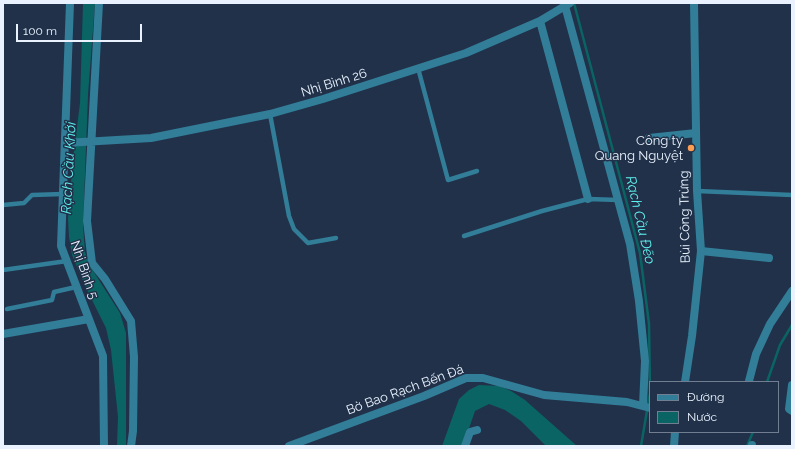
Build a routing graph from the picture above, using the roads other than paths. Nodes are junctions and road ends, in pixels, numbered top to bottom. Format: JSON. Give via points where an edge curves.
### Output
{"nodes":[{"id":1,"x":70,"y":3,"type":"edge"},
{"id":2,"x":99,"y":3,"type":"edge"},
{"id":3,"x":694,"y":3,"type":"edge"},
{"id":4,"x":568,"y":4,"type":"edge"},
{"id":5,"x":540,"y":21,"type":"junction"},
{"id":6,"x":418,"y":68,"type":"junction"},
{"id":7,"x":270,"y":114,"type":"junction"},
{"id":8,"x":696,"y":133,"type":"junction"},
{"id":9,"x":649,"y":138,"type":"dead end"},
{"id":10,"x":91,"y":142,"type":"junction"},
{"id":11,"x":68,"y":143,"type":"junction"},
{"id":12,"x":476,"y":171,"type":"dead end"},
{"id":13,"x":697,"y":191,"type":"junction"},
{"id":14,"x":63,"y":194,"type":"junction"},
{"id":15,"x":792,"y":195,"type":"edge"},
{"id":16,"x":588,"y":199,"type":"junction"},
{"id":17,"x":619,"y":200,"type":"junction"},
{"id":18,"x":3,"y":205,"type":"edge"},
{"id":19,"x":464,"y":236,"type":"dead end"},
{"id":20,"x":336,"y":238,"type":"dead end"},
{"id":21,"x":701,"y":251,"type":"junction"},
{"id":22,"x":769,"y":258,"type":"dead end"},
{"id":23,"x":67,"y":261,"type":"junction"},
{"id":24,"x":3,"y":270,"type":"edge"},
{"id":25,"x":76,"y":287,"type":"junction"},
{"id":26,"x":792,"y":291,"type":"edge"},
{"id":27,"x":7,"y":309,"type":"dead end"},
{"id":28,"x":89,"y":320,"type":"junction"},
{"id":29,"x":3,"y":334,"type":"edge"},
{"id":30,"x":685,"y":381,"type":"edge"},
{"id":31,"x":749,"y":381,"type":"dead end"},
{"id":32,"x":792,"y":385,"type":"edge"},
{"id":33,"x":646,"y":407,"type":"edge"},
{"id":34,"x":792,"y":412,"type":"edge"},
{"id":35,"x":478,"y":430,"type":"dead end"},
{"id":36,"x":676,"y":433,"type":"edge"},
{"id":37,"x":104,"y":446,"type":"edge"},
{"id":38,"x":131,"y":446,"type":"edge"},
{"id":39,"x":289,"y":446,"type":"edge"},
{"id":40,"x":464,"y":446,"type":"edge"},
{"id":41,"x":674,"y":446,"type":"edge"}],
"edges":[{"from":1,"to":11,"type":"street","name":"Nhị Bình 5"},
{"from":2,"to":10,"type":"street"},
{"from":3,"to":8,"type":"street","name":"Bùi Công Trừng"},
{"from":4,"to":5,"type":"street","name":"Nhị Bình 26"},
{"from":4,"to":17,"type":"street"},
{"from":5,"to":6,"type":"street","name":"Nhị Bình 26","via":[[466,53]]},
{"from":5,"to":16,"type":"street"},
{"from":6,"to":7,"type":"street","name":"Nhị Bình 26"},
{"from":6,"to":12,"type":"lane","via":[[448,180]]},
{"from":7,"to":10,"type":"street","name":"Nhị Bình 26","via":[[151,138]]},
{"from":7,"to":20,"type":"lane","via":[[289,216],[294,229],[308,243]]},
{"from":8,"to":9,"type":"street"},
{"from":8,"to":13,"type":"street","name":"Bùi Công Trừng"},
{"from":10,"to":11,"type":"street","name":"Nhị Bình 26"},
{"from":10,"to":38,"type":"street","via":[[87,221],[92,263],[131,321],[134,357]]},
{"from":11,"to":14,"type":"street","name":"Nhị Bình 5"},
{"from":13,"to":15,"type":"lane"},
{"from":13,"to":21,"type":"street","name":"Bùi Công Trừng"},
{"from":14,"to":18,"type":"lane","via":[[32,195],[24,203]]},
{"from":14,"to":23,"type":"street","name":"Nhị Bình 5","via":[[61,246]]},
{"from":16,"to":17,"type":"lane"},
{"from":16,"to":19,"type":"lane","via":[[542,210]]},
{"from":17,"to":33,"type":"street","via":[[630,244],[639,301],[645,361]]},
{"from":21,"to":22,"type":"street"},
{"from":21,"to":30,"type":"street","name":"Bùi Công Trừng"},
{"from":23,"to":24,"type":"lane"},
{"from":23,"to":25,"type":"street","name":"Nhị Bình 5"},
{"from":25,"to":27,"type":"lane","via":[[54,292],[52,300]]},
{"from":25,"to":28,"type":"street","name":"Nhị Bình 5"},
{"from":26,"to":31,"type":"street","via":[[770,324],[756,354]]},
{"from":28,"to":29,"type":"street"},
{"from":28,"to":37,"type":"street","name":"Nhị Bình 5","via":[[103,356]]},
{"from":32,"to":34,"type":"street","via":[[789,409]]},
{"from":33,"to":39,"type":"street","name":"Bờ Bao Rạch Bến Đá","via":[[627,402],[544,395],[483,378],[466,378]]},
{"from":35,"to":40,"type":"street","via":[[470,432]]},
{"from":36,"to":41,"type":"street"}]}
